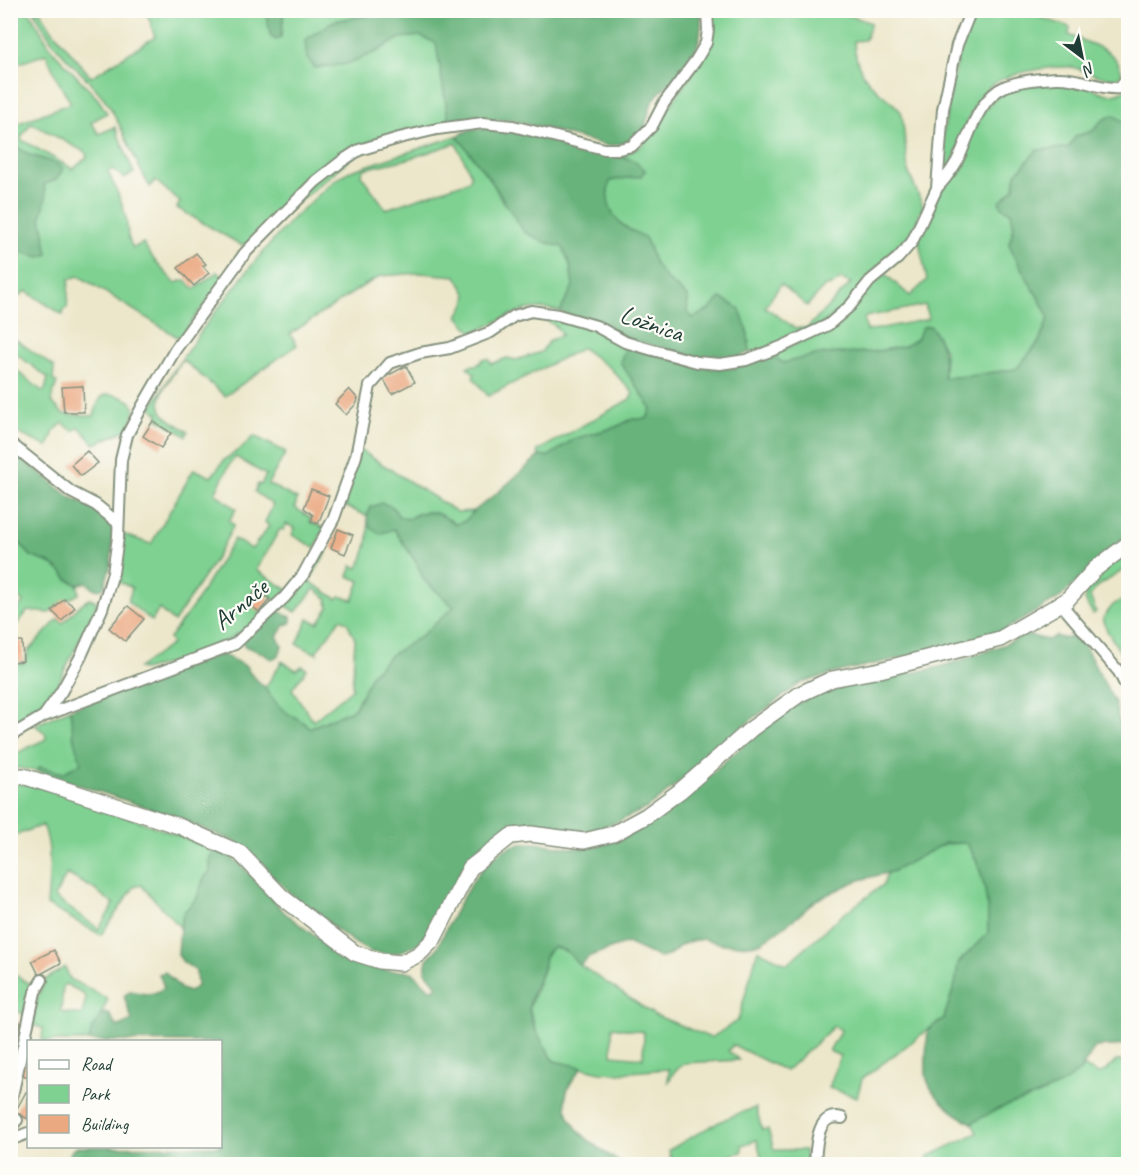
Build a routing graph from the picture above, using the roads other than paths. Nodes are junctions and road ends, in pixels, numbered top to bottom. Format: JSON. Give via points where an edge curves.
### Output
{"nodes":[{"id":1,"x":707,"y":10,"type":"edge"},
{"id":2,"x":971,"y":10,"type":"edge"},
{"id":3,"x":1128,"y":77,"type":"edge"},
{"id":4,"x":937,"y":188,"type":"junction"},
{"id":5,"x":10,"y":443,"type":"edge"},
{"id":6,"x":357,"y":456,"type":"joint"},
{"id":7,"x":117,"y":522,"type":"junction"},
{"id":8,"x":1128,"y":544,"type":"edge"},
{"id":9,"x":1061,"y":604,"type":"junction"},
{"id":10,"x":1128,"y":690,"type":"edge"},
{"id":11,"x":44,"y":716,"type":"junction"},
{"id":12,"x":10,"y":736,"type":"edge"},
{"id":13,"x":10,"y":777,"type":"edge"},
{"id":14,"x":42,"y":980,"type":"dead end"},
{"id":15,"x":10,"y":1105,"type":"edge"},
{"id":16,"x":842,"y":1118,"type":"dead end"},
{"id":17,"x":27,"y":1133,"type":"edge"},
{"id":18,"x":10,"y":1140,"type":"edge"},
{"id":19,"x":815,"y":1164,"type":"edge"}],
"edges":[{"from":1,"to":7,"type":"street","name":"Arnače","via":[[706,43],[652,126],[632,146],[604,148],[513,126],[483,123],[437,129],[359,150],[315,182],[245,253],[175,350],[127,435],[121,460]]},
{"from":2,"to":4,"type":"street","name":"Ložnica","via":[[957,45],[943,109]]},
{"from":3,"to":4,"type":"street","name":"Ložnica","via":[[1120,88],[1112,89],[1067,78],[1006,86],[983,107],[949,175]]},
{"from":4,"to":6,"type":"street","name":"Ložnica","via":[[912,242],[870,281],[850,306],[814,333],[746,360],[720,364],[697,362],[625,342],[596,326],[531,311],[450,348],[390,363],[370,386]]},
{"from":5,"to":7,"type":"street","via":[[71,492]]},
{"from":6,"to":11,"type":"street","name":"Arnače","via":[[334,518],[303,575],[235,644]]},
{"from":7,"to":11,"type":"street","name":"Arnače","via":[[113,573],[102,609],[76,665]]},
{"from":8,"to":9,"type":"street","via":[[1095,569]]},
{"from":9,"to":10,"type":"street","via":[[1119,672]]},
{"from":9,"to":13,"type":"street","via":[[1000,639],[832,679],[800,694],[751,729],[680,791],[613,834],[584,841],[531,834],[511,836],[470,868],[433,940],[419,954],[401,963],[355,952],[282,897],[240,853],[179,826],[23,776]]},
{"from":11,"to":12,"type":"street","name":"Arnače"},
{"from":14,"to":15,"type":"street","via":[[35,992]]},
{"from":16,"to":19,"type":"street","via":[[828,1118],[821,1125]]},
{"from":17,"to":18,"type":"street"}]}
